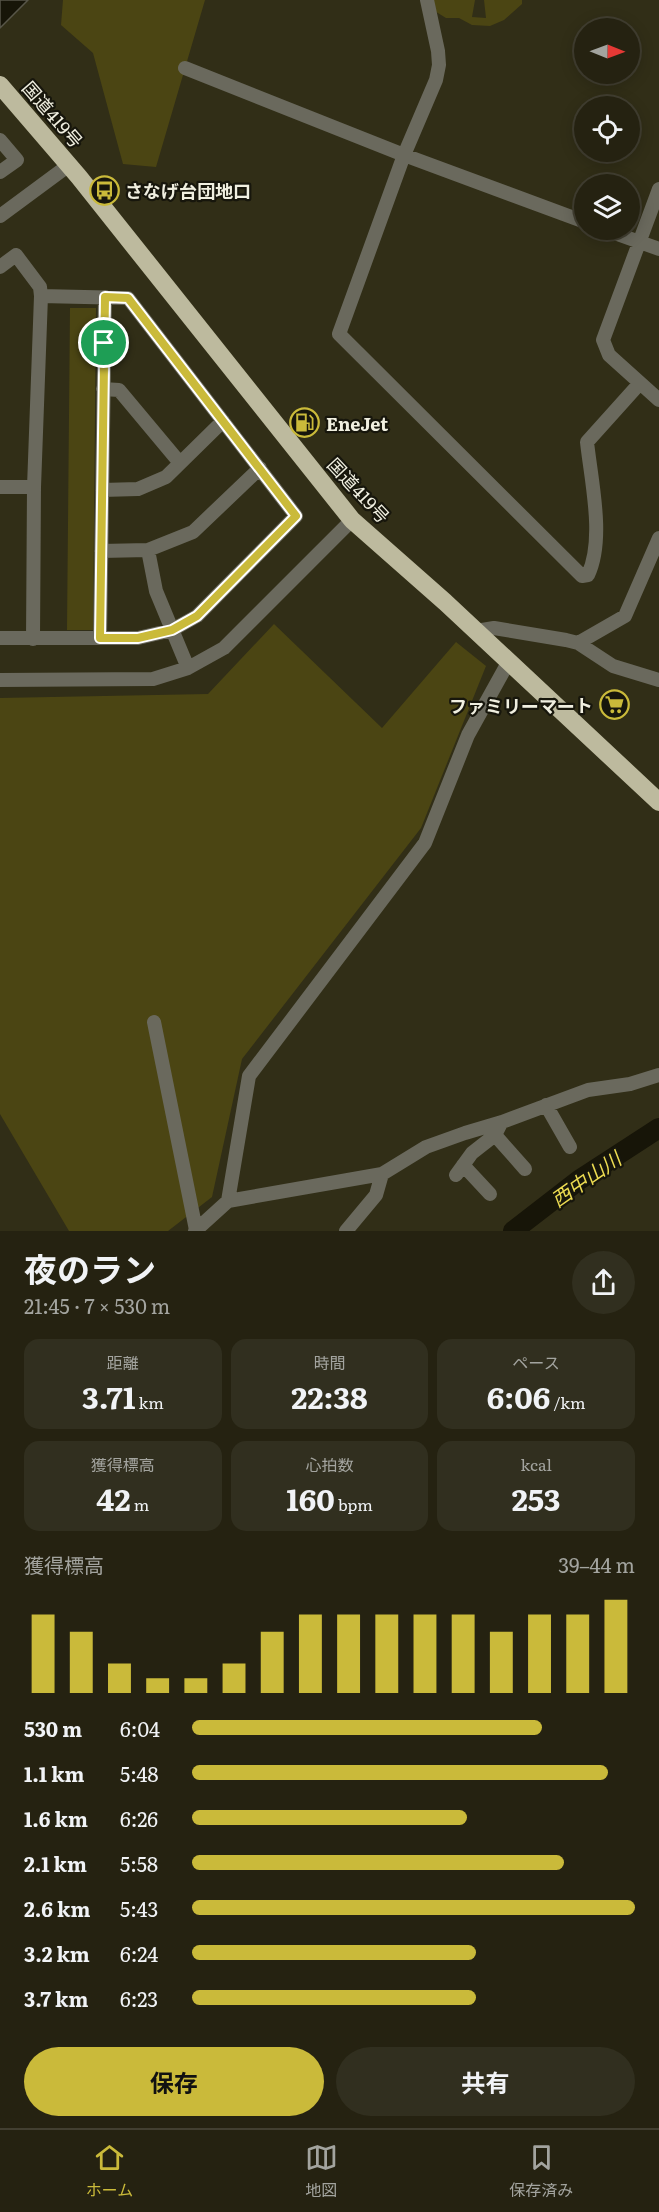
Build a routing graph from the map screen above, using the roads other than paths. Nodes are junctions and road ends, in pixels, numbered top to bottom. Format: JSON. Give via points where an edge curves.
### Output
{"nodes":[{"id":1,"x":428,"y":0,"type":"edge"},
{"id":2,"x":184,"y":68,"type":"dead end"},
{"id":3,"x":0,"y":86,"type":"edge"},
{"id":4,"x":0,"y":140,"type":"edge"},
{"id":5,"x":404,"y":155,"type":"junction"},
{"id":6,"x":69,"y":165,"type":"junction"},
{"id":7,"x":0,"y":172,"type":"edge"},
{"id":8,"x":659,"y":189,"type":"edge"},
{"id":9,"x":0,"y":216,"type":"edge"},
{"id":10,"x":574,"y":218,"type":"edge"},
{"id":11,"x":635,"y":240,"type":"edge"},
{"id":12,"x":641,"y":242,"type":"junction"},
{"id":13,"x":659,"y":249,"type":"edge"},
{"id":14,"x":0,"y":267,"type":"edge"},
{"id":15,"x":40,"y":296,"type":"junction"},
{"id":16,"x":105,"y":297,"type":"junction"},
{"id":17,"x":640,"y":383,"type":"junction"},
{"id":18,"x":103,"y":389,"type":"junction"},
{"id":19,"x":659,"y":400,"type":"edge"},
{"id":20,"x":223,"y":421,"type":"junction"},
{"id":21,"x":180,"y":464,"type":"junction"},
{"id":22,"x":260,"y":468,"type":"junction"},
{"id":23,"x":34,"y":487,"type":"junction"},
{"id":24,"x":0,"y":488,"type":"edge"},
{"id":25,"x":102,"y":490,"type":"junction"},
{"id":26,"x":352,"y":520,"type":"junction"},
{"id":27,"x":659,"y":538,"type":"edge"},
{"id":28,"x":148,"y":550,"type":"junction"},
{"id":29,"x":101,"y":551,"type":"junction"},
{"id":30,"x":172,"y":630,"type":"junction"},
{"id":31,"x":476,"y":631,"type":"junction"},
{"id":32,"x":0,"y":638,"type":"edge"},
{"id":33,"x":100,"y":638,"type":"junction"},
{"id":34,"x":33,"y":639,"type":"junction"},
{"id":35,"x":578,"y":643,"type":"junction"},
{"id":36,"x":509,"y":661,"type":"junction"},
{"id":37,"x":188,"y":668,"type":"junction"},
{"id":38,"x":0,"y":680,"type":"edge"},
{"id":39,"x":659,"y":680,"type":"edge"},
{"id":40,"x":659,"y":802,"type":"edge"},
{"id":41,"x":154,"y":1022,"type":"dead end"},
{"id":42,"x":659,"y":1075,"type":"edge"},
{"id":43,"x":546,"y":1106,"type":"junction"},
{"id":44,"x":498,"y":1129,"type":"junction"},
{"id":45,"x":570,"y":1148,"type":"dead end"},
{"id":46,"x":525,"y":1169,"type":"dead end"},
{"id":47,"x":382,"y":1174,"type":"junction"},
{"id":48,"x":490,"y":1194,"type":"dead end"},
{"id":49,"x":228,"y":1202,"type":"junction"},
{"id":50,"x":195,"y":1231,"type":"edge"},
{"id":51,"x":346,"y":1231,"type":"edge"}],
"edges":[{"from":1,"to":5,"type":"street","via":[[439,65]]},
{"from":2,"to":5,"type":"street"},
{"from":3,"to":6,"type":"highway","name":"国道419号"},
{"from":4,"to":7,"type":"street","via":[[17,160]]},
{"from":5,"to":10,"type":"street"},
{"from":5,"to":17,"type":"street","via":[[339,334],[582,576],[591,569],[596,544],[587,442]]},
{"from":6,"to":9,"type":"street"},
{"from":6,"to":26,"type":"highway","name":"国道419号"},
{"from":8,"to":12,"type":"street"},
{"from":11,"to":12,"type":"street"},
{"from":12,"to":13,"type":"street"},
{"from":12,"to":17,"type":"street","via":[[603,340],[609,355]]},
{"from":14,"to":15,"type":"street","via":[[16,255],[40,287]]},
{"from":15,"to":16,"type":"street"},
{"from":15,"to":23,"type":"street"},
{"from":16,"to":18,"type":"street"},
{"from":16,"to":20,"type":"street","via":[[128,298]]},
{"from":17,"to":19,"type":"street"},
{"from":18,"to":21,"type":"street","via":[[119,390]]},
{"from":18,"to":25,"type":"street"},
{"from":20,"to":21,"type":"street"},
{"from":20,"to":22,"type":"street"},
{"from":21,"to":25,"type":"street","via":[[166,477],[138,489]]},
{"from":22,"to":28,"type":"street","via":[[193,532]]},
{"from":22,"to":30,"type":"street","via":[[296,516],[197,616]]},
{"from":23,"to":24,"type":"street"},
{"from":23,"to":34,"type":"street"},
{"from":25,"to":29,"type":"street"},
{"from":26,"to":31,"type":"highway","name":"国道419号"},
{"from":26,"to":37,"type":"street","via":[[224,648]]},
{"from":27,"to":35,"type":"street","via":[[625,616]]},
{"from":28,"to":29,"type":"street"},
{"from":28,"to":30,"type":"street","via":[[156,591]]},
{"from":29,"to":33,"type":"street"},
{"from":30,"to":33,"type":"street","via":[[138,638]]},
{"from":30,"to":37,"type":"street"},
{"from":31,"to":35,"type":"street","via":[[494,628]]},
{"from":31,"to":36,"type":"highway","name":"国道419号"},
{"from":32,"to":34,"type":"street"},
{"from":33,"to":34,"type":"street"},
{"from":35,"to":39,"type":"street","via":[[613,666]]},
{"from":36,"to":40,"type":"highway","name":"国道419号"},
{"from":36,"to":49,"type":"street","via":[[468,735],[425,843],[249,1076]]},
{"from":37,"to":38,"type":"street","via":[[153,680]]},
{"from":41,"to":50,"type":"street"},
{"from":42,"to":43,"type":"street","via":[[588,1090]]},
{"from":43,"to":44,"type":"street"},
{"from":43,"to":45,"type":"street"},
{"from":44,"to":46,"type":"street"},
{"from":44,"to":47,"type":"street","via":[[426,1147]]},
{"from":44,"to":48,"type":"street","via":[[460,1170]]},
{"from":47,"to":49,"type":"street"},
{"from":47,"to":51,"type":"street","via":[[376,1195]]},
{"from":49,"to":50,"type":"street"}]}
